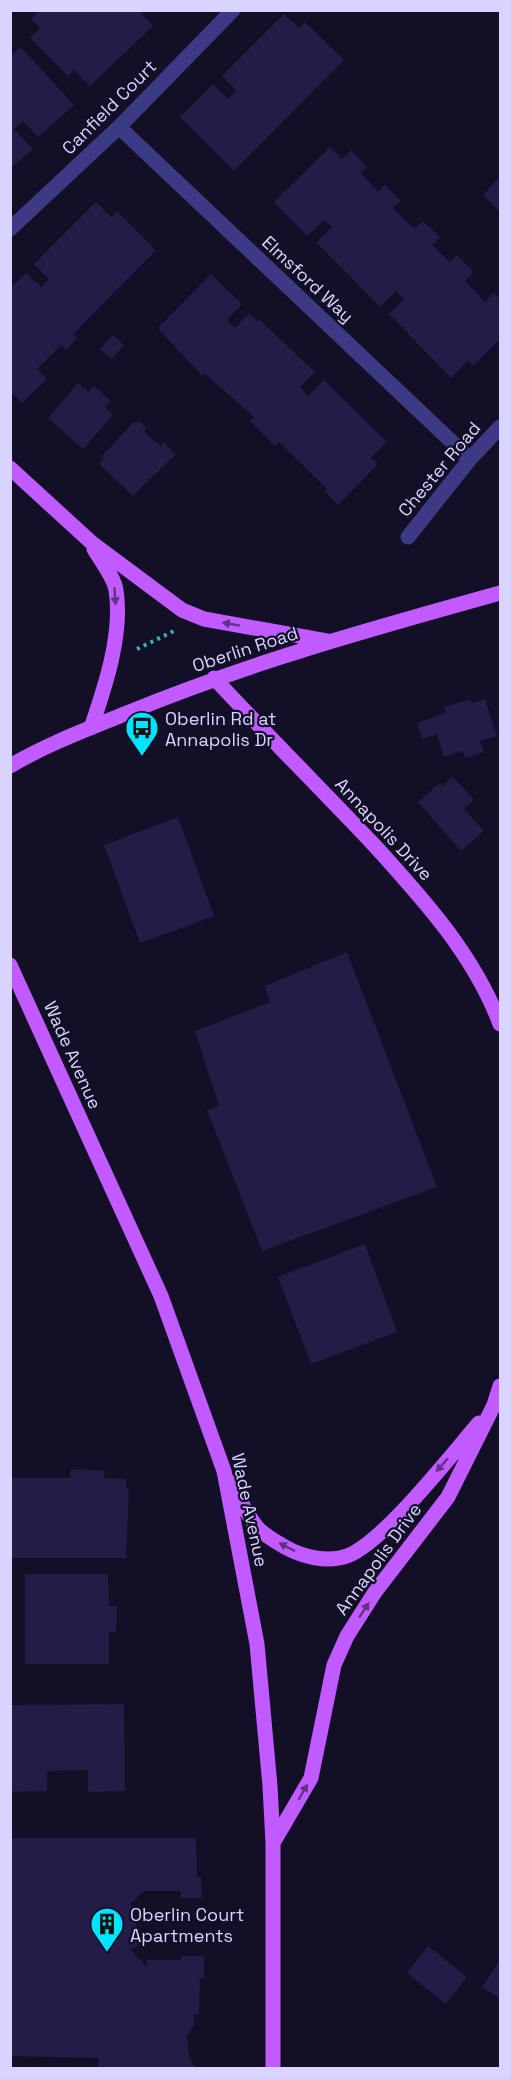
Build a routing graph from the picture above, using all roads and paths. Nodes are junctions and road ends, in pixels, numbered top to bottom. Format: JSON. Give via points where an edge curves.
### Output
{"nodes":[{"id":1,"x":233,"y":10,"type":"edge"},
{"id":2,"x":119,"y":127,"type":"junction"},
{"id":3,"x":10,"y":229,"type":"edge"},
{"id":4,"x":501,"y":427,"type":"edge"},
{"id":5,"x":470,"y":459,"type":"junction"},
{"id":6,"x":10,"y":468,"type":"edge"},
{"id":7,"x":408,"y":537,"type":"dead end"},
{"id":8,"x":92,"y":543,"type":"junction"},
{"id":9,"x":501,"y":593,"type":"edge"},
{"id":10,"x":176,"y":630,"type":"dead end"},
{"id":11,"x":330,"y":642,"type":"junction"},
{"id":12,"x":128,"y":654,"type":"dead end"},
{"id":13,"x":214,"y":678,"type":"junction"},
{"id":14,"x":91,"y":728,"type":"junction"},
{"id":15,"x":16,"y":762,"type":"edge"},
{"id":16,"x":10,"y":965,"type":"edge"},
{"id":17,"x":501,"y":1024,"type":"edge"},
{"id":18,"x":501,"y":1386,"type":"edge"},
{"id":19,"x":494,"y":1405,"type":"junction"},
{"id":20,"x":224,"y":1471,"type":"junction"},
{"id":21,"x":273,"y":1843,"type":"junction"},
{"id":22,"x":273,"y":2068,"type":"edge"}],
"edges":[{"from":1,"to":2,"type":"street","name":"Canfield Court"},
{"from":2,"to":3,"type":"street","name":"Canfield Court"},
{"from":2,"to":5,"type":"street","name":"Elmsford Way"},
{"from":4,"to":5,"type":"street","name":"Chester Road"},
{"from":5,"to":7,"type":"street","name":"Chester Road"},
{"from":6,"to":8,"type":"main road"},
{"from":11,"to":8,"type":"main road","one_way":true,"via":[[204,619],[163,597]]},
{"from":8,"to":14,"type":"main road","one_way":true,"via":[[116,589],[116,628]]},
{"from":9,"to":11,"type":"main road","name":"Oberlin Road"},
{"from":10,"to":12,"type":"path"},
{"from":11,"to":13,"type":"main road","name":"Oberlin Road"},
{"from":13,"to":14,"type":"main road","name":"Oberlin Road"},
{"from":13,"to":17,"type":"main road","name":"Annapolis Drive","via":[[416,891],[475,971]]},
{"from":14,"to":15,"type":"main road","name":"Oberlin Road"},
{"from":16,"to":20,"type":"main road","name":"Wade Avenue","via":[[160,1296]]},
{"from":18,"to":19,"type":"main road","name":"Annapolis Drive"},
{"from":19,"to":20,"type":"main road","name":"Annapolis Drive","one_way":true,"via":[[416,1496],[376,1535],[347,1556],[318,1558],[273,1540],[256,1527]]},
{"from":21,"to":19,"type":"main road","name":"Annapolis Drive","one_way":true,"via":[[311,1778],[334,1665],[347,1636],[375,1592],[448,1497]]},
{"from":20,"to":21,"type":"main road","name":"Wade Avenue","via":[[257,1644]]},
{"from":21,"to":22,"type":"main road","name":"Wade Avenue"}]}
